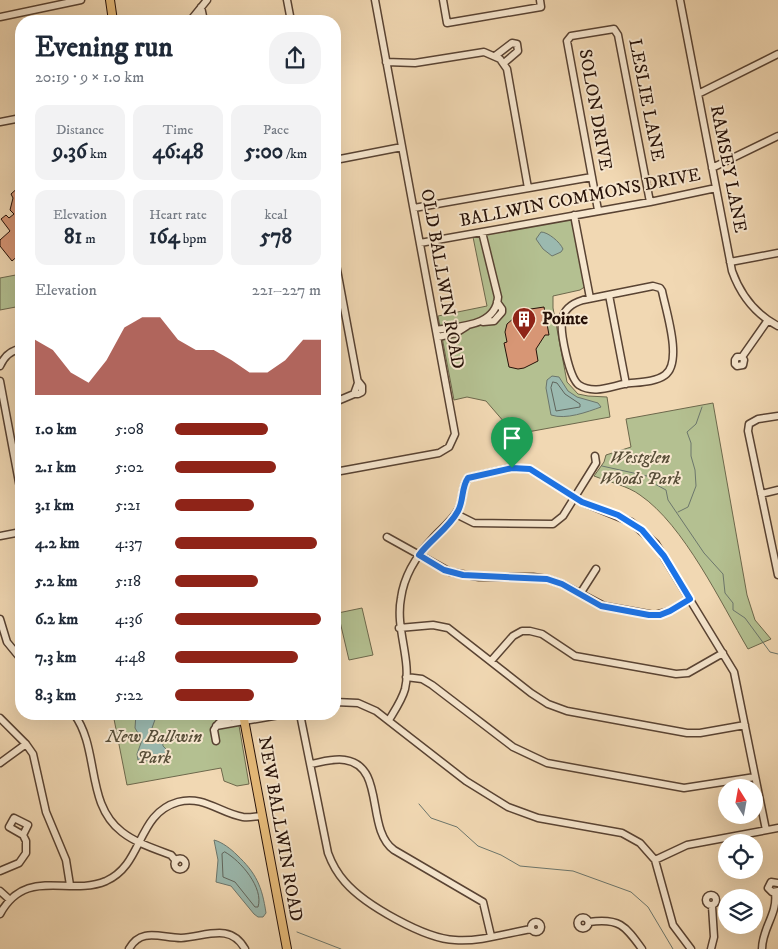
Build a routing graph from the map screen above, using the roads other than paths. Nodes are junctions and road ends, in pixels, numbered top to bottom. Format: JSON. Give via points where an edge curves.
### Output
{"nodes":[{"id":1,"x":81,"y":0,"type":"edge"},
{"id":2,"x":110,"y":0,"type":"edge"},
{"id":3,"x":207,"y":0,"type":"edge"},
{"id":4,"x":287,"y":0,"type":"edge"},
{"id":5,"x":375,"y":0,"type":"edge"},
{"id":6,"x":443,"y":0,"type":"edge"},
{"id":7,"x":540,"y":0,"type":"edge"},
{"id":8,"x":680,"y":0,"type":"edge"},
{"id":9,"x":201,"y":7,"type":"junction"},
{"id":10,"x":112,"y":15,"type":"edge"},
{"id":11,"x":195,"y":15,"type":"edge"},
{"id":12,"x":203,"y":15,"type":"edge"},
{"id":13,"x":290,"y":15,"type":"edge"},
{"id":14,"x":0,"y":17,"type":"edge"},
{"id":15,"x":590,"y":33,"type":"joint"},
{"id":16,"x":778,"y":54,"type":"edge"},
{"id":17,"x":495,"y":56,"type":"junction"},
{"id":18,"x":386,"y":62,"type":"junction"},
{"id":19,"x":504,"y":63,"type":"junction"},
{"id":20,"x":698,"y":94,"type":"junction"},
{"id":21,"x":15,"y":119,"type":"edge"},
{"id":22,"x":0,"y":122,"type":"edge"},
{"id":23,"x":778,"y":136,"type":"edge"},
{"id":24,"x":402,"y":147,"type":"junction"},
{"id":25,"x":341,"y":159,"type":"edge"},
{"id":26,"x":712,"y":168,"type":"junction"},
{"id":27,"x":592,"y":178,"type":"junction"},
{"id":28,"x":528,"y":188,"type":"junction"},
{"id":29,"x":716,"y":188,"type":"junction"},
{"id":30,"x":650,"y":202,"type":"junction"},
{"id":31,"x":414,"y":208,"type":"junction"},
{"id":32,"x":598,"y":210,"type":"junction"},
{"id":33,"x":574,"y":215,"type":"junction"},
{"id":34,"x":482,"y":232,"type":"junction"},
{"id":35,"x":420,"y":243,"type":"junction"},
{"id":36,"x":778,"y":253,"type":"edge"},
{"id":37,"x":730,"y":262,"type":"junction"},
{"id":38,"x":341,"y":291,"type":"edge"},
{"id":39,"x":609,"y":295,"type":"junction"},
{"id":40,"x":590,"y":298,"type":"junction"},
{"id":41,"x":768,"y":320,"type":"junction"},
{"id":42,"x":778,"y":326,"type":"edge"},
{"id":43,"x":437,"y":333,"type":"junction"},
{"id":44,"x":15,"y":351,"type":"edge"},
{"id":45,"x":3,"y":355,"type":"edge"},
{"id":46,"x":742,"y":358,"type":"dead end"},
{"id":47,"x":0,"y":366,"type":"edge"},
{"id":48,"x":0,"y":381,"type":"edge"},
{"id":49,"x":626,"y":384,"type":"junction"},
{"id":50,"x":341,"y":399,"type":"edge"},
{"id":51,"x":778,"y":416,"type":"edge"},
{"id":52,"x":595,"y":456,"type":"dead end"},
{"id":53,"x":15,"y":461,"type":"edge"},
{"id":54,"x":341,"y":471,"type":"edge"},
{"id":55,"x":778,"y":490,"type":"edge"},
{"id":56,"x":761,"y":494,"type":"junction"},
{"id":57,"x":574,"y":497,"type":"junction"},
{"id":58,"x":456,"y":514,"type":"junction"},
{"id":59,"x":15,"y":533,"type":"edge"},
{"id":60,"x":0,"y":536,"type":"edge"},
{"id":61,"x":387,"y":537,"type":"dead end"},
{"id":62,"x":776,"y":551,"type":"edge"},
{"id":63,"x":419,"y":555,"type":"junction"},
{"id":64,"x":596,"y":568,"type":"dead end"},
{"id":65,"x":778,"y":575,"type":"edge"},
{"id":66,"x":580,"y":594,"type":"junction"},
{"id":67,"x":690,"y":599,"type":"junction"},
{"id":68,"x":0,"y":619,"type":"edge"},
{"id":69,"x":399,"y":628,"type":"junction"},
{"id":70,"x":15,"y":652,"type":"edge"},
{"id":71,"x":723,"y":653,"type":"junction"},
{"id":72,"x":491,"y":661,"type":"junction"},
{"id":73,"x":406,"y":677,"type":"junction"},
{"id":74,"x":341,"y":702,"type":"edge"},
{"id":75,"x":0,"y":718,"type":"edge"},
{"id":76,"x":77,"y":720,"type":"edge"},
{"id":77,"x":222,"y":720,"type":"edge"},
{"id":78,"x":245,"y":720,"type":"edge"},
{"id":79,"x":301,"y":720,"type":"edge"},
{"id":80,"x":389,"y":720,"type":"junction"},
{"id":81,"x":745,"y":725,"type":"junction"},
{"id":82,"x":216,"y":741,"type":"dead end"},
{"id":83,"x":26,"y":744,"type":"junction"},
{"id":84,"x":0,"y":763,"type":"edge"},
{"id":85,"x":311,"y":764,"type":"junction"},
{"id":86,"x":755,"y":777,"type":"junction"},
{"id":87,"x":262,"y":816,"type":"junction"},
{"id":88,"x":778,"y":828,"type":"edge"},
{"id":89,"x":766,"y":830,"type":"junction"},
{"id":90,"x":23,"y":835,"type":"dead end"},
{"id":91,"x":139,"y":842,"type":"junction"},
{"id":92,"x":655,"y":860,"type":"junction"},
{"id":93,"x":176,"y":861,"type":"dead end"},
{"id":94,"x":0,"y":871,"type":"edge"},
{"id":95,"x":778,"y":883,"type":"edge"},
{"id":96,"x":70,"y":885,"type":"junction"},
{"id":97,"x":0,"y":890,"type":"edge"},
{"id":98,"x":777,"y":892,"type":"edge"},
{"id":99,"x":10,"y":900,"type":"junction"},
{"id":100,"x":712,"y":906,"type":"dead end"},
{"id":101,"x":0,"y":914,"type":"edge"},
{"id":102,"x":589,"y":922,"type":"dead end"},
{"id":103,"x":531,"y":928,"type":"dead end"},
{"id":104,"x":491,"y":936,"type":"junction"},
{"id":105,"x":129,"y":949,"type":"edge"},
{"id":106,"x":245,"y":949,"type":"edge"},
{"id":107,"x":287,"y":949,"type":"edge"},
{"id":108,"x":642,"y":949,"type":"edge"},
{"id":109,"x":691,"y":949,"type":"edge"},
{"id":110,"x":711,"y":949,"type":"edge"},
{"id":111,"x":762,"y":949,"type":"edge"}],
"edges":[{"from":1,"to":14,"type":"street"},
{"from":2,"to":10,"type":"main road"},
{"from":3,"to":9,"type":"street"},
{"from":4,"to":13,"type":"street"},
{"from":5,"to":18,"type":"street","name":"OLD BALLWIN ROAD"},
{"from":6,"to":7,"type":"street","via":[[447,23],[541,7]]},
{"from":8,"to":20,"type":"street","name":"RAMSEY LANE"},
{"from":9,"to":11,"type":"street"},
{"from":9,"to":12,"type":"street"},
{"from":15,"to":27,"type":"street","name":"SOLON DRIVE","via":[[571,36],[568,42]]},
{"from":15,"to":30,"type":"street","name":"LESLIE LANE","via":[[614,29],[618,35]]},
{"from":16,"to":20,"type":"street"},
{"from":17,"to":18,"type":"street","via":[[484,52],[415,63]]},
{"from":17,"to":19,"type":"street"},
{"from":17,"to":19,"type":"street","via":[[512,43],[517,44],[518,51]]},
{"from":18,"to":24,"type":"street","name":"OLD BALLWIN ROAD"},
{"from":19,"to":28,"type":"street"},
{"from":20,"to":26,"type":"street","name":"RAMSEY LANE"},
{"from":21,"to":22,"type":"street"},
{"from":23,"to":26,"type":"street"},
{"from":24,"to":25,"type":"street"},
{"from":24,"to":31,"type":"street","name":"OLD BALLWIN ROAD"},
{"from":26,"to":29,"type":"street","name":"RAMSEY LANE"},
{"from":27,"to":28,"type":"street"},
{"from":27,"to":32,"type":"street","name":"SOLON DRIVE"},
{"from":28,"to":31,"type":"street"},
{"from":29,"to":30,"type":"street","name":"BALLWIN COMMONS DRIVE"},
{"from":29,"to":37,"type":"street","name":"RAMSEY LANE"},
{"from":30,"to":32,"type":"street","name":"BALLWIN COMMONS DRIVE"},
{"from":31,"to":35,"type":"street","name":"OLD BALLWIN ROAD"},
{"from":32,"to":33,"type":"street","name":"BALLWIN COMMONS DRIVE"},
{"from":33,"to":34,"type":"street","name":"BALLWIN COMMONS DRIVE"},
{"from":33,"to":40,"type":"street"},
{"from":34,"to":35,"type":"street","name":"BALLWIN COMMONS DRIVE"},
{"from":34,"to":43,"type":"street","via":[[494,276],[497,302],[483,322],[470,324],[456,333]]},
{"from":35,"to":43,"type":"street","name":"OLD BALLWIN ROAD"},
{"from":36,"to":37,"type":"street"},
{"from":37,"to":41,"type":"street","name":"RAMSEY LANE","via":[[744,296]]},
{"from":38,"to":50,"type":"street","via":[[358,381],[354,394]]},
{"from":39,"to":40,"type":"street"},
{"from":39,"to":49,"type":"street"},
{"from":39,"to":49,"type":"street","via":[[653,286],[660,288],[674,350],[673,363],[665,376]]},
{"from":40,"to":49,"type":"street","via":[[574,303],[562,320],[572,377],[590,390]]},
{"from":41,"to":42,"type":"street","name":"RAMSEY LANE"},
{"from":41,"to":46,"type":"street"},
{"from":43,"to":54,"type":"street","name":"OLD BALLWIN ROAD","via":[[454,429],[449,448],[439,453]]},
{"from":44,"to":45,"type":"street"},
{"from":45,"to":47,"type":"street"},
{"from":48,"to":53,"type":"street"},
{"from":51,"to":56,"type":"street","via":[[748,424]]},
{"from":52,"to":57,"type":"street","via":[[596,463]]},
{"from":55,"to":56,"type":"street"},
{"from":56,"to":62,"type":"street"},
{"from":57,"to":58,"type":"street","via":[[563,516],[553,524],[474,523]]},
{"from":57,"to":58,"type":"street","via":[[536,472],[524,468],[475,475],[465,483]]},
{"from":57,"to":67,"type":"street","via":[[618,515],[646,534],[664,556]]},
{"from":58,"to":63,"type":"street"},
{"from":59,"to":60,"type":"street"},
{"from":61,"to":63,"type":"street"},
{"from":62,"to":65,"type":"street"},
{"from":63,"to":66,"type":"street","via":[[455,573],[479,577],[540,578],[562,584]]},
{"from":63,"to":69,"type":"street","via":[[403,586]]},
{"from":64,"to":66,"type":"street"},
{"from":66,"to":67,"type":"street","via":[[604,606],[654,615],[670,611]]},
{"from":67,"to":71,"type":"street"},
{"from":68,"to":70,"type":"street","via":[[7,642]]},
{"from":69,"to":72,"type":"street","via":[[444,626]]},
{"from":69,"to":73,"type":"street"},
{"from":71,"to":72,"type":"street","via":[[688,673],[676,674],[579,657],[538,632],[526,631],[509,638]]},
{"from":71,"to":81,"type":"street","via":[[734,672]]},
{"from":72,"to":81,"type":"street","via":[[541,700],[567,710],[687,733]]},
{"from":73,"to":80,"type":"street","via":[[401,700]]},
{"from":73,"to":86,"type":"street","via":[[432,684],[513,747],[546,763],[684,788]]},
{"from":74,"to":80,"type":"street","via":[[365,705]]},
{"from":75,"to":83,"type":"street"},
{"from":76,"to":91,"type":"street","via":[[88,742],[101,806],[119,830]]},
{"from":77,"to":82,"type":"street","via":[[214,730]]},
{"from":78,"to":87,"type":"main road","name":"NEW BALLWIN ROAD"},
{"from":79,"to":85,"type":"street"},
{"from":80,"to":92,"type":"street","via":[[466,781],[501,803],[538,818],[622,833],[640,843]]},
{"from":81,"to":86,"type":"street"},
{"from":83,"to":84,"type":"street"},
{"from":83,"to":96,"type":"street","via":[[34,758],[49,822],[66,860]]},
{"from":85,"to":104,"type":"street","via":[[340,759],[362,767],[370,783],[384,840],[394,850],[483,902]]},
{"from":85,"to":104,"type":"street","via":[[328,853],[335,869],[353,890],[433,937],[465,940]]},
{"from":86,"to":89,"type":"street"},
{"from":87,"to":91,"type":"street","via":[[243,817],[202,802],[181,801],[158,812]]},
{"from":87,"to":107,"type":"main road","name":"NEW BALLWIN ROAD"},
{"from":88,"to":89,"type":"street"},
{"from":89,"to":92,"type":"street","via":[[687,845]]},
{"from":90,"to":94,"type":"street","via":[[27,848],[24,859],[16,866]]},
{"from":91,"to":93,"type":"street","via":[[171,855]]},
{"from":91,"to":96,"type":"street","via":[[129,862],[110,878],[92,885]]},
{"from":92,"to":109,"type":"street","via":[[670,920]]},
{"from":95,"to":98,"type":"street","via":[[769,885],[770,891]]},
{"from":96,"to":99,"type":"street","via":[[35,886]]},
{"from":97,"to":99,"type":"street"},
{"from":98,"to":111,"type":"street","via":[[776,909],[765,930]]},
{"from":99,"to":101,"type":"street"},
{"from":100,"to":110,"type":"street","via":[[714,938]]},
{"from":102,"to":108,"type":"street","via":[[609,921],[624,926]]},
{"from":103,"to":104,"type":"street"},
{"from":105,"to":106,"type":"street","via":[[144,935],[180,938],[221,932],[234,937]]}]}
